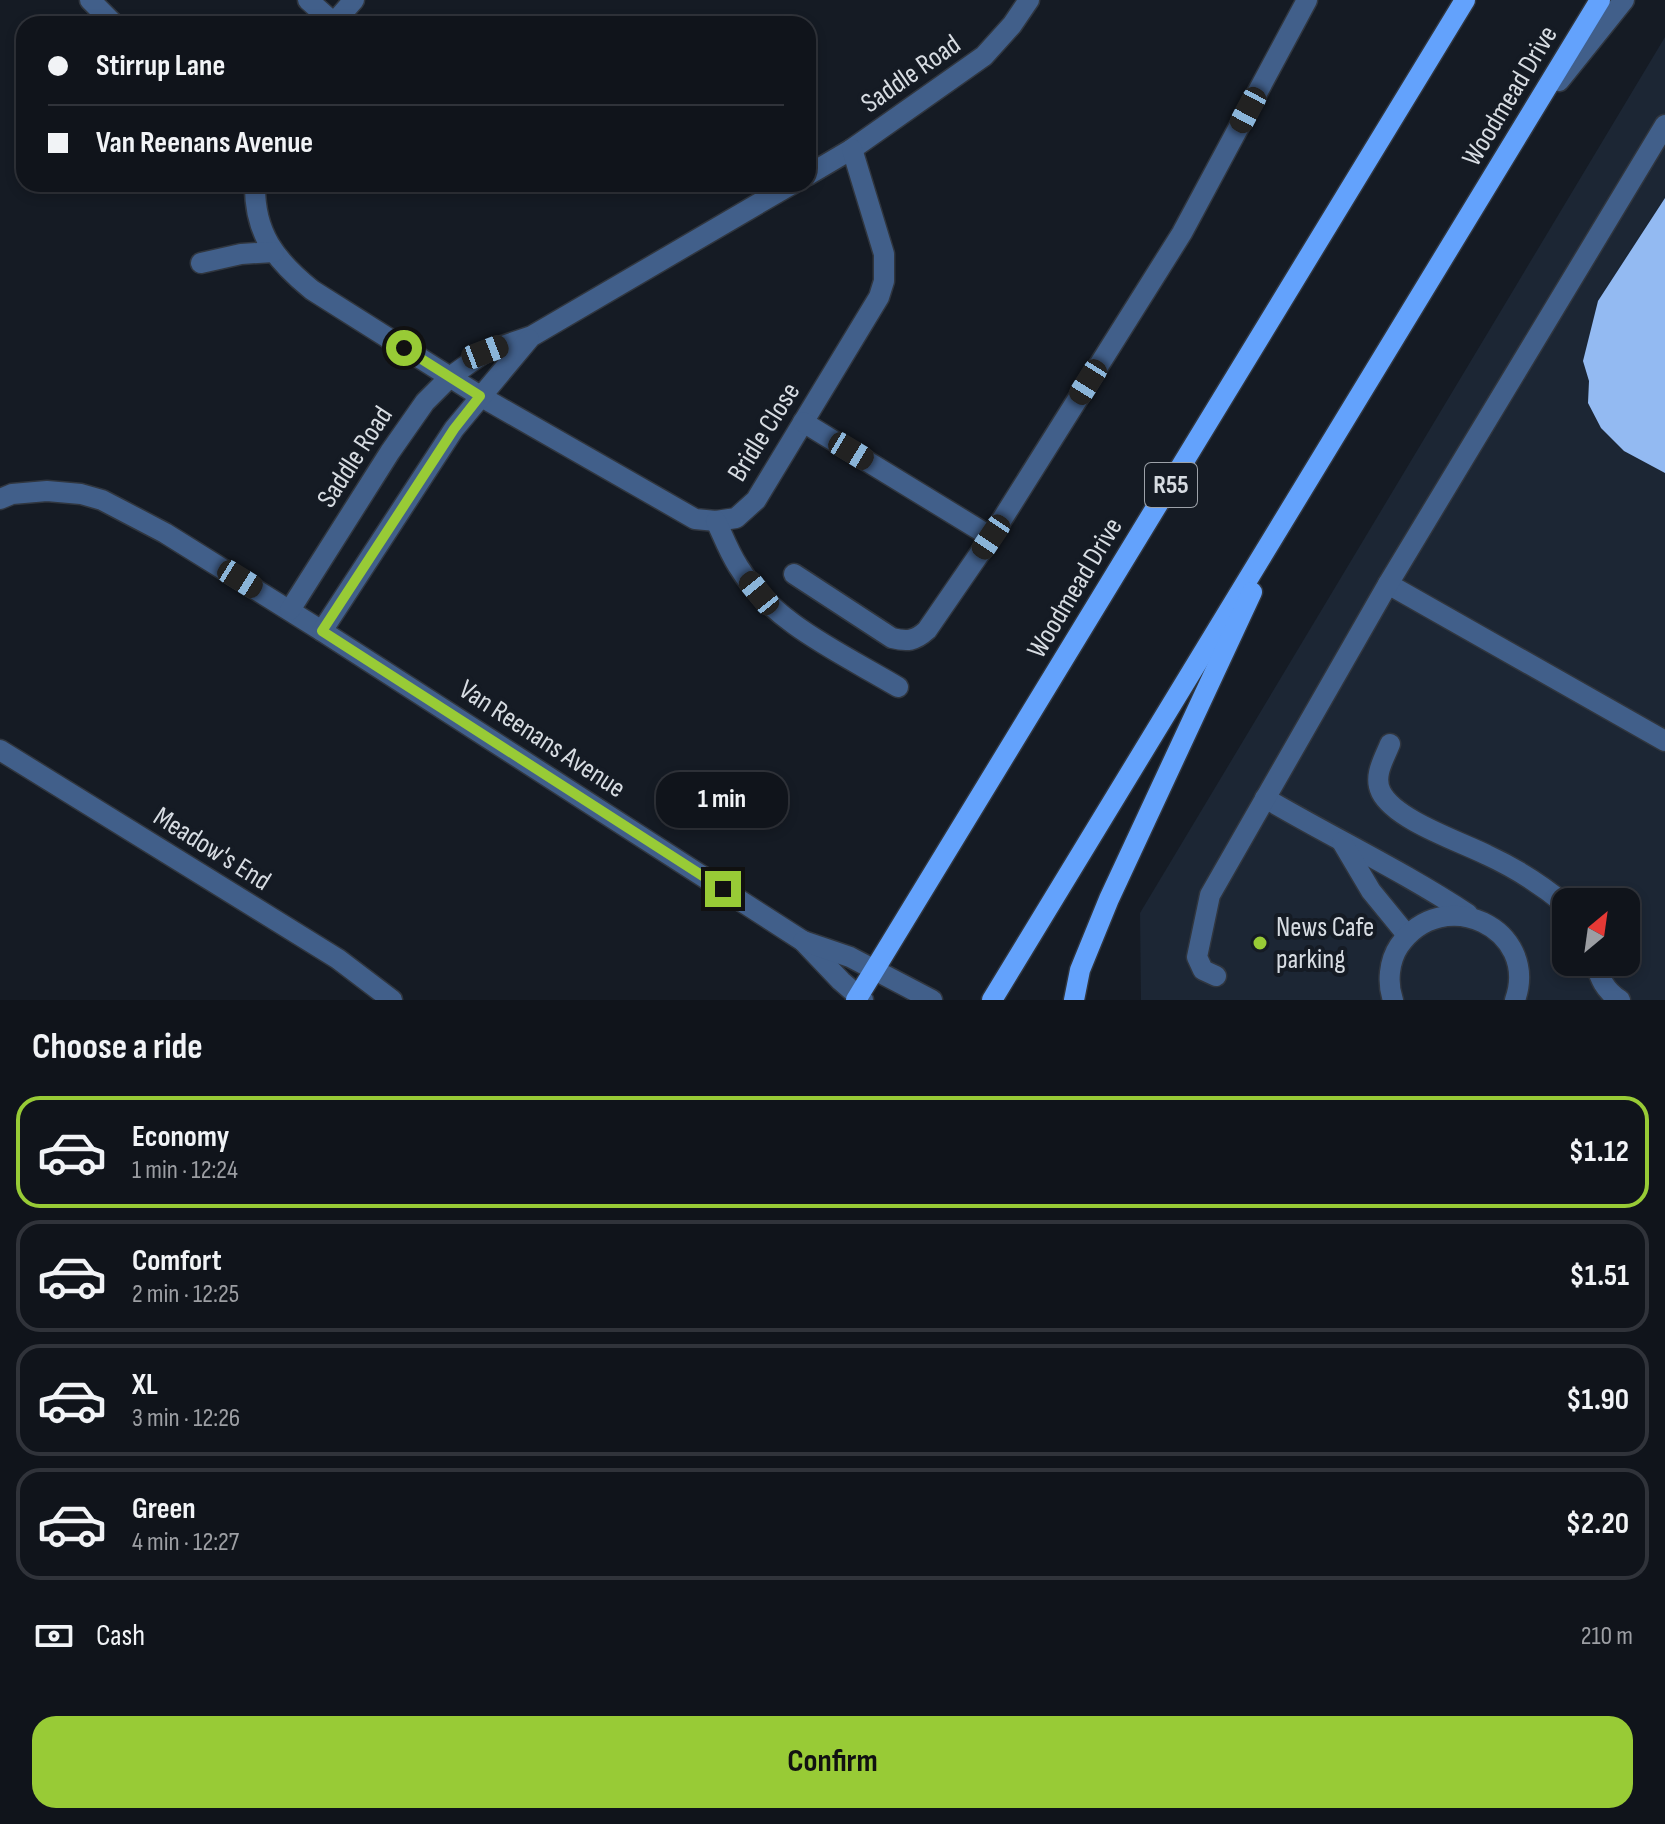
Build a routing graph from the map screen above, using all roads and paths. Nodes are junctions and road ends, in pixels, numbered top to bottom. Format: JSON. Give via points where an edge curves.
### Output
{"nodes":[{"id":1,"x":90,"y":0,"type":"edge"},
{"id":2,"x":308,"y":0,"type":"edge"},
{"id":3,"x":354,"y":0,"type":"edge"},
{"id":4,"x":1029,"y":0,"type":"edge"},
{"id":5,"x":1307,"y":0,"type":"edge"},
{"id":6,"x":1465,"y":0,"type":"edge"},
{"id":7,"x":1600,"y":0,"type":"edge"},
{"id":8,"x":1624,"y":0,"type":"edge"},
{"id":9,"x":106,"y":16,"type":"edge"},
{"id":10,"x":325,"y":16,"type":"edge"},
{"id":11,"x":341,"y":16,"type":"edge"},
{"id":12,"x":1535,"y":110,"type":"junction"},
{"id":13,"x":1665,"y":125,"type":"edge"},
{"id":14,"x":852,"y":149,"type":"junction"},
{"id":15,"x":816,"y":170,"type":"edge"},
{"id":16,"x":255,"y":192,"type":"edge"},
{"id":17,"x":778,"y":192,"type":"edge"},
{"id":18,"x":274,"y":252,"type":"junction"},
{"id":19,"x":201,"y":263,"type":"dead end"},
{"id":20,"x":532,"y":336,"type":"junction"},
{"id":21,"x":450,"y":377,"type":"junction"},
{"id":22,"x":480,"y":396,"type":"junction"},
{"id":23,"x":803,"y":422,"type":"junction"},
{"id":24,"x":0,"y":499,"type":"edge"},
{"id":25,"x":1289,"y":512,"type":"junction"},
{"id":26,"x":716,"y":521,"type":"junction"},
{"id":27,"x":991,"y":537,"type":"junction"},
{"id":28,"x":794,"y":574,"type":"dead end"},
{"id":29,"x":1388,"y":584,"type":"junction"},
{"id":30,"x":290,"y":610,"type":"junction"},
{"id":31,"x":322,"y":631,"type":"junction"},
{"id":32,"x":898,"y":687,"type":"dead end"},
{"id":33,"x":1665,"y":741,"type":"edge"},
{"id":34,"x":1390,"y":744,"type":"dead end"},
{"id":35,"x":0,"y":750,"type":"edge"},
{"id":36,"x":1265,"y":798,"type":"junction"},
{"id":37,"x":1342,"y":842,"type":"junction"},
{"id":38,"x":1552,"y":893,"type":"edge"},
{"id":39,"x":1471,"y":917,"type":"junction"},
{"id":40,"x":1407,"y":935,"type":"junction"},
{"id":41,"x":803,"y":941,"type":"junction"},
{"id":42,"x":876,"y":969,"type":"junction"},
{"id":43,"x":1216,"y":976,"type":"dead end"},
{"id":44,"x":1600,"y":976,"type":"edge"},
{"id":45,"x":859,"y":999,"type":"edge"},
{"id":46,"x":392,"y":1000,"type":"edge"},
{"id":47,"x":932,"y":1000,"type":"edge"},
{"id":48,"x":992,"y":1000,"type":"edge"},
{"id":49,"x":1074,"y":1000,"type":"edge"},
{"id":50,"x":1393,"y":1000,"type":"edge"},
{"id":51,"x":1515,"y":1000,"type":"edge"},
{"id":52,"x":1620,"y":1000,"type":"edge"}],
"edges":[{"from":1,"to":9,"type":"street"},
{"from":2,"to":10,"type":"street"},
{"from":3,"to":11,"type":"street"},
{"from":4,"to":14,"type":"street","name":"Saddle Road","via":[[984,56]]},
{"from":5,"to":27,"type":"street","via":[[1182,233]]},
{"from":6,"to":42,"type":"main road","name":"Woodmead Drive","number":"R55"},
{"from":7,"to":12,"type":"main road","name":"Woodmead Drive"},
{"from":8,"to":12,"type":"street"},
{"from":12,"to":25,"type":"main road","name":"Woodmead Drive"},
{"from":13,"to":29,"type":"street"},
{"from":14,"to":15,"type":"street","name":"Saddle Road"},
{"from":14,"to":23,"type":"street","name":"Bridle Close","via":[[884,254],[884,281]]},
{"from":16,"to":18,"type":"street","via":[[262,234]]},
{"from":17,"to":20,"type":"street","name":"Saddle Road"},
{"from":18,"to":19,"type":"street"},
{"from":18,"to":21,"type":"street","via":[[312,290]]},
{"from":20,"to":21,"type":"street","name":"Saddle Road","via":[[485,352]]},
{"from":20,"to":22,"type":"street","name":"Saddle Road"},
{"from":21,"to":22,"type":"street"},
{"from":21,"to":30,"type":"street","name":"Saddle Road","via":[[390,452]]},
{"from":22,"to":26,"type":"street","via":[[682,513]]},
{"from":22,"to":31,"type":"street","name":"Saddle Road"},
{"from":23,"to":26,"type":"street","name":"Bridle Close","via":[[756,500],[736,518]]},
{"from":23,"to":27,"type":"street"},
{"from":24,"to":30,"type":"street","name":"Van Reenans Avenue","via":[[47,491],[102,500]]},
{"from":25,"to":48,"type":"main road","name":"Woodmead Drive"},
{"from":25,"to":49,"type":"main road","via":[[1109,899],[1080,970]]},
{"from":26,"to":32,"type":"street","via":[[759,593],[795,625]]},
{"from":27,"to":28,"type":"street","via":[[917,639],[892,638]]},
{"from":29,"to":33,"type":"street"},
{"from":29,"to":36,"type":"street"},
{"from":30,"to":31,"type":"street","name":"Van Reenans Avenue"},
{"from":31,"to":41,"type":"street","name":"Van Reenans Avenue"},
{"from":34,"to":38,"type":"street","via":[[1378,780],[1389,802],[1425,827]]},
{"from":35,"to":46,"type":"street","name":"Meadow's End","via":[[338,959]]},
{"from":36,"to":37,"type":"street"},
{"from":36,"to":43,"type":"street","via":[[1210,895],[1197,957],[1203,970]]},
{"from":37,"to":39,"type":"street"},
{"from":37,"to":40,"type":"street","via":[[1371,891]]},
{"from":39,"to":40,"type":"street","via":[[1437,917]]},
{"from":39,"to":51,"type":"street","via":[[1503,937],[1514,954],[1519,972]]},
{"from":40,"to":50,"type":"street","via":[[1389,974]]},
{"from":41,"to":42,"type":"street","name":"Van Reenans Avenue"},
{"from":41,"to":45,"type":"street","name":"Van Reenans Avenue"},
{"from":42,"to":45,"type":"main road","name":"Woodmead Drive","number":"R55"},
{"from":42,"to":47,"type":"street","name":"Van Reenans Avenue"},
{"from":44,"to":52,"type":"street"}]}
